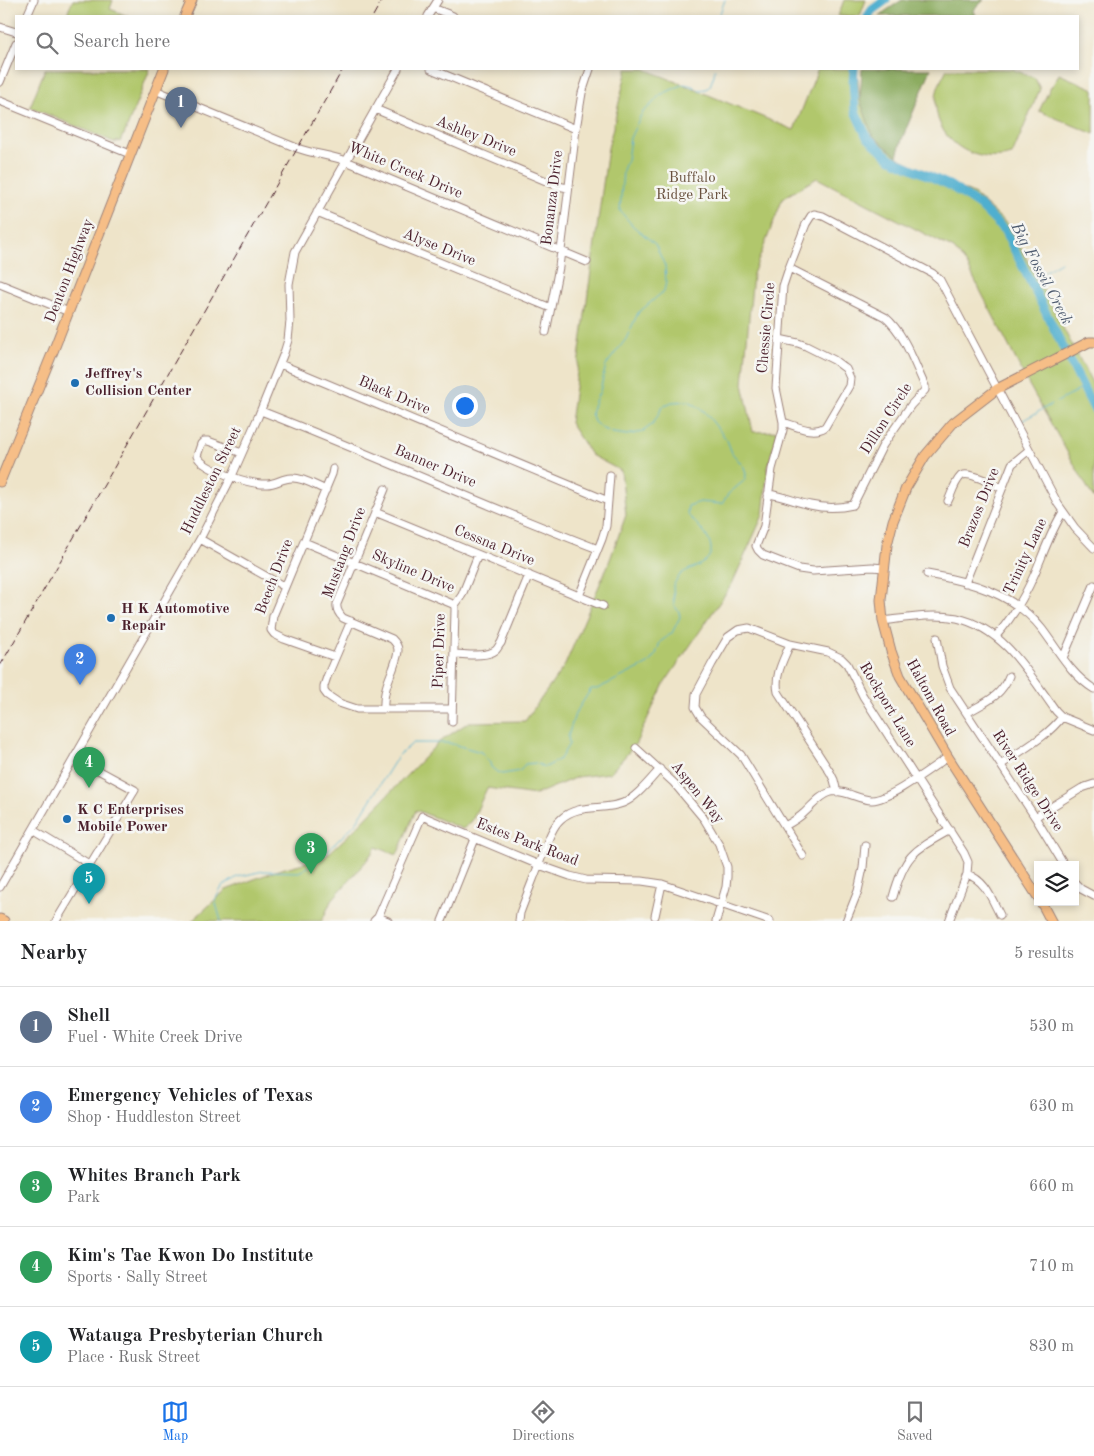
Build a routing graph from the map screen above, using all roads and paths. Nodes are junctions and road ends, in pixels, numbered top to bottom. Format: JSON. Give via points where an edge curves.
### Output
{"nodes":[{"id":1,"x":34,"y":0,"type":"edge"},
{"id":2,"x":192,"y":0,"type":"edge"},
{"id":3,"x":438,"y":0,"type":"edge"},
{"id":4,"x":433,"y":8,"type":"junction"},
{"id":5,"x":27,"y":15,"type":"edge"},
{"id":6,"x":185,"y":15,"type":"edge"},
{"id":7,"x":429,"y":15,"type":"edge"},
{"id":8,"x":450,"y":15,"type":"edge"},
{"id":9,"x":0,"y":27,"type":"edge"},
{"id":10,"x":15,"y":32,"type":"edge"},
{"id":11,"x":15,"y":45,"type":"edge"},
{"id":12,"x":164,"y":70,"type":"edge"},
{"id":13,"x":397,"y":70,"type":"edge"},
{"id":14,"x":433,"y":70,"type":"edge"},
{"id":15,"x":588,"y":70,"type":"edge"},
{"id":16,"x":0,"y":82,"type":"edge"},
{"id":17,"x":156,"y":90,"type":"junction"},
{"id":18,"x":0,"y":101,"type":"edge"},
{"id":19,"x":375,"y":109,"type":"junction"},
{"id":20,"x":576,"y":130,"type":"junction"},
{"id":21,"x":130,"y":154,"type":"junction"},
{"id":22,"x":346,"y":161,"type":"junction"},
{"id":23,"x":568,"y":188,"type":"junction"},
{"id":24,"x":317,"y":212,"type":"junction"},
{"id":25,"x":561,"y":251,"type":"junction"},
{"id":26,"x":587,"y":262,"type":"dead end"},
{"id":27,"x":789,"y":268,"type":"junction"},
{"id":28,"x":0,"y":284,"type":"edge"},
{"id":29,"x":551,"y":308,"type":"junction"},
{"id":30,"x":68,"y":312,"type":"junction"},
{"id":31,"x":546,"y":332,"type":"dead end"},
{"id":32,"x":1092,"y":339,"type":"edge"},
{"id":33,"x":779,"y":340,"type":"junction"},
{"id":34,"x":280,"y":364,"type":"junction"},
{"id":35,"x":997,"y":389,"type":"junction"},
{"id":36,"x":261,"y":411,"type":"junction"},
{"id":37,"x":783,"y":422,"type":"junction"},
{"id":38,"x":1029,"y":450,"type":"junction"},
{"id":39,"x":242,"y":453,"type":"junction"},
{"id":40,"x":333,"y":469,"type":"dead end"},
{"id":41,"x":610,"y":475,"type":"dead end"},
{"id":42,"x":232,"y":476,"type":"junction"},
{"id":43,"x":0,"y":482,"type":"edge"},
{"id":44,"x":1002,"y":488,"type":"junction"},
{"id":45,"x":385,"y":489,"type":"dead end"},
{"id":46,"x":326,"y":490,"type":"junction"},
{"id":47,"x":768,"y":494,"type":"junction"},
{"id":48,"x":608,"y":501,"type":"junction"},
{"id":49,"x":948,"y":501,"type":"dead end"},
{"id":50,"x":375,"y":512,"type":"junction"},
{"id":51,"x":1063,"y":512,"type":"junction"},
{"id":52,"x":200,"y":539,"type":"junction"},
{"id":53,"x":304,"y":542,"type":"junction"},
{"id":54,"x":1094,"y":548,"type":"edge"},
{"id":55,"x":598,"y":549,"type":"junction"},
{"id":56,"x":478,"y":555,"type":"junction"},
{"id":57,"x":354,"y":563,"type":"junction"},
{"id":58,"x":884,"y":568,"type":"junction"},
{"id":59,"x":927,"y":574,"type":"dead end"},
{"id":60,"x":528,"y":575,"type":"junction"},
{"id":61,"x":965,"y":583,"type":"junction"},
{"id":62,"x":1094,"y":585,"type":"edge"},
{"id":63,"x":285,"y":587,"type":"junction"},
{"id":64,"x":579,"y":596,"type":"junction"},
{"id":65,"x":456,"y":605,"type":"junction"},
{"id":66,"x":603,"y":606,"type":"dead end"},
{"id":67,"x":1019,"y":606,"type":"junction"},
{"id":68,"x":351,"y":621,"type":"junction"},
{"id":69,"x":883,"y":621,"type":"junction"},
{"id":70,"x":996,"y":636,"type":"junction"},
{"id":71,"x":937,"y":638,"type":"dead end"},
{"id":72,"x":790,"y":644,"type":"junction"},
{"id":73,"x":454,"y":654,"type":"junction"},
{"id":74,"x":335,"y":657,"type":"junction"},
{"id":75,"x":1063,"y":658,"type":"junction"},
{"id":76,"x":1009,"y":676,"type":"dead end"},
{"id":77,"x":1094,"y":689,"type":"edge"},
{"id":78,"x":384,"y":709,"type":"junction"},
{"id":79,"x":452,"y":709,"type":"junction"},
{"id":80,"x":966,"y":713,"type":"junction"},
{"id":81,"x":1062,"y":717,"type":"junction"},
{"id":82,"x":452,"y":722,"type":"dead end"},
{"id":83,"x":1094,"y":730,"type":"edge"},
{"id":84,"x":636,"y":748,"type":"dead end"},
{"id":85,"x":74,"y":757,"type":"junction"},
{"id":86,"x":948,"y":757,"type":"junction"},
{"id":87,"x":1000,"y":765,"type":"junction"},
{"id":88,"x":660,"y":769,"type":"junction"},
{"id":89,"x":916,"y":778,"type":"junction"},
{"id":90,"x":1094,"y":784,"type":"edge"},
{"id":91,"x":837,"y":792,"type":"junction"},
{"id":92,"x":1035,"y":817,"type":"junction"},
{"id":93,"x":785,"y":826,"type":"junction"},
{"id":94,"x":33,"y":830,"type":"junction"},
{"id":95,"x":950,"y":830,"type":"junction"},
{"id":96,"x":475,"y":839,"type":"junction"},
{"id":97,"x":864,"y":845,"type":"dead end"},
{"id":98,"x":803,"y":856,"type":"dead end"},
{"id":99,"x":1062,"y":861,"type":"edge"},
{"id":100,"x":89,"y":864,"type":"junction"},
{"id":101,"x":539,"y":865,"type":"junction"},
{"id":102,"x":967,"y":874,"type":"junction"},
{"id":103,"x":662,"y":884,"type":"junction"},
{"id":104,"x":0,"y":887,"type":"edge"},
{"id":105,"x":1079,"y":887,"type":"edge"},
{"id":106,"x":1034,"y":891,"type":"edge"},
{"id":107,"x":1094,"y":896,"type":"edge"},
{"id":108,"x":894,"y":897,"type":"dead end"},
{"id":109,"x":721,"y":904,"type":"junction"},
{"id":110,"x":1043,"y":906,"type":"edge"},
{"id":111,"x":1000,"y":915,"type":"dead end"},
{"id":112,"x":655,"y":916,"type":"dead end"},
{"id":113,"x":0,"y":919,"type":"edge"},
{"id":114,"x":376,"y":919,"type":"edge"},
{"id":115,"x":4,"y":921,"type":"edge"},
{"id":116,"x":56,"y":921,"type":"edge"},
{"id":117,"x":388,"y":921,"type":"edge"},
{"id":118,"x":442,"y":921,"type":"edge"},
{"id":119,"x":519,"y":921,"type":"edge"},
{"id":120,"x":716,"y":921,"type":"edge"},
{"id":121,"x":770,"y":921,"type":"edge"},
{"id":122,"x":846,"y":921,"type":"edge"},
{"id":123,"x":949,"y":921,"type":"edge"},
{"id":124,"x":1051,"y":921,"type":"edge"}],
"edges":[{"from":1,"to":5,"type":"street"},
{"from":2,"to":6,"type":"main road"},
{"from":3,"to":4,"type":"street"},
{"from":4,"to":7,"type":"street"},
{"from":4,"to":8,"type":"street"},
{"from":9,"to":10,"type":"street"},
{"from":11,"to":16,"type":"street"},
{"from":12,"to":17,"type":"main road","name":"Denton Highway"},
{"from":13,"to":19,"type":"street","name":"Huddleston Street"},
{"from":14,"to":20,"type":"street"},
{"from":15,"to":20,"type":"street","name":"Bonanza Drive"},
{"from":17,"to":21,"type":"main road","name":"Denton Highway"},
{"from":17,"to":22,"type":"street","name":"White Creek Drive","via":[[310,153]]},
{"from":18,"to":21,"type":"street"},
{"from":19,"to":22,"type":"street","name":"Huddleston Street"},
{"from":19,"to":23,"type":"street","name":"Ashley Drive"},
{"from":20,"to":23,"type":"street","name":"Bonanza Drive"},
{"from":21,"to":30,"type":"main road","name":"Denton Highway"},
{"from":22,"to":24,"type":"street","name":"Huddleston Street"},
{"from":22,"to":25,"type":"street","name":"White Creek Drive"},
{"from":23,"to":25,"type":"street","name":"Bonanza Drive"},
{"from":24,"to":29,"type":"street","name":"Alyse Drive"},
{"from":24,"to":34,"type":"street","name":"Huddleston Street","via":[[295,252],[289,284],[290,331]]},
{"from":25,"to":26,"type":"street","name":"White Creek Drive"},
{"from":25,"to":29,"type":"street","name":"Bonanza Drive"},
{"from":27,"to":33,"type":"street","name":"Chessie Circle","via":[[783,286]]},
{"from":27,"to":35,"type":"street","name":"Chessie Circle","via":[[806,224],[811,216],[817,214],[932,273],[940,280]]},
{"from":27,"to":47,"type":"street","name":"Dillon Circle","via":[[885,317],[911,355],[925,390],[883,445],[853,504],[808,505]]},
{"from":28,"to":30,"type":"street"},
{"from":29,"to":31,"type":"street","name":"Bonanza Drive"},
{"from":30,"to":43,"type":"main road","name":"Denton Highway"},
{"from":32,"to":35,"type":"main road","name":"Haltom Road"},
{"from":33,"to":37,"type":"street","name":"Chessie Circle","via":[[776,388]]},
{"from":33,"to":37,"type":"street","via":[[798,343],[834,360],[846,369],[850,378],[846,392],[825,427],[814,431]]},
{"from":34,"to":36,"type":"street","name":"Huddleston Street"},
{"from":34,"to":48,"type":"street","name":"Black Drive"},
{"from":35,"to":38,"type":"street"},
{"from":35,"to":58,"type":"main road","name":"Haltom Road","via":[[953,423],[919,465],[893,521]]},
{"from":36,"to":39,"type":"street","name":"Huddleston Street"},
{"from":36,"to":55,"type":"street","name":"Banner Drive"},
{"from":37,"to":47,"type":"street","name":"Chessie Circle"},
{"from":38,"to":44,"type":"street","name":"Brazos Drive","via":[[1012,464]]},
{"from":38,"to":51,"type":"street"},
{"from":39,"to":42,"type":"street","name":"Huddleston Street"},
{"from":39,"to":42,"type":"street","via":[[208,441],[204,441],[198,451],[197,456],[203,464]]},
{"from":40,"to":46,"type":"street","name":"Beech Drive"},
{"from":41,"to":48,"type":"street"},
{"from":42,"to":46,"type":"street","via":[[266,484],[295,478]]},
{"from":42,"to":52,"type":"street","name":"Huddleston Street"},
{"from":44,"to":49,"type":"street","via":[[964,475],[954,486]]},
{"from":44,"to":61,"type":"street","name":"Brazos Drive"},
{"from":45,"to":50,"type":"street","name":"Mustang Drive"},
{"from":46,"to":53,"type":"street","name":"Beech Drive"},
{"from":47,"to":58,"type":"street","name":"Chessie Circle","via":[[764,526],[756,546],[763,555],[813,571]]},
{"from":48,"to":55,"type":"street","via":[[606,526]]},
{"from":50,"to":56,"type":"street","name":"Cessna Drive"},
{"from":50,"to":57,"type":"street","name":"Mustang Drive"},
{"from":51,"to":54,"type":"street"},
{"from":51,"to":67,"type":"street","name":"Trinity Lane"},
{"from":52,"to":63,"type":"street"},
{"from":52,"to":85,"type":"street","name":"Huddleston Street"},
{"from":53,"to":57,"type":"street","name":"Skyline Drive"},
{"from":53,"to":63,"type":"street","name":"Beech Drive"},
{"from":55,"to":64,"type":"street"},
{"from":56,"to":60,"type":"street","name":"Cessna Drive"},
{"from":56,"to":65,"type":"street","name":"Piper Drive"},
{"from":57,"to":65,"type":"street","name":"Skyline Drive"},
{"from":57,"to":68,"type":"street","name":"Mustang Drive","via":[[337,607],[339,614]]},
{"from":58,"to":69,"type":"main road","name":"Haltom Road"},
{"from":59,"to":61,"type":"street"},
{"from":60,"to":64,"type":"street","name":"Cessna Drive"},
{"from":60,"to":73,"type":"street","via":[[501,643],[495,650],[487,654]]},
{"from":61,"to":67,"type":"street","via":[[995,593]]},
{"from":62,"to":75,"type":"street"},
{"from":63,"to":74,"type":"street","name":"Beech Drive","via":[[273,616],[272,632]]},
{"from":64,"to":66,"type":"street","name":"Cessna Drive"},
{"from":65,"to":73,"type":"street","name":"Piper Drive"},
{"from":67,"to":70,"type":"street","name":"Trinity Lane"},
{"from":67,"to":75,"type":"street"},
{"from":68,"to":74,"type":"street"},
{"from":68,"to":78,"type":"street","name":"Mustang Drive","via":[[392,639],[398,645],[384,693]]},
{"from":69,"to":70,"type":"street","via":[[936,616],[956,618]]},
{"from":69,"to":86,"type":"main road","name":"Haltom Road","via":[[900,676]]},
{"from":70,"to":81,"type":"street","via":[[1016,656]]},
{"from":71,"to":80,"type":"street","name":"River Ridge Drive","via":[[946,678]]},
{"from":72,"to":89,"type":"street","name":"Rockport Lane","via":[[834,654],[847,664],[863,696]]},
{"from":72,"to":91,"type":"street","via":[[778,676],[778,692],[830,772]]},
{"from":72,"to":93,"type":"street","name":"Rockport Lane","via":[[749,628],[733,632],[712,664],[694,703],[701,717],[742,755]]},
{"from":73,"to":79,"type":"street","name":"Piper Drive"},
{"from":74,"to":78,"type":"street","via":[[324,686],[327,696],[357,709]]},
{"from":75,"to":77,"type":"street"},
{"from":76,"to":80,"type":"street","via":[[1000,693]]},
{"from":78,"to":79,"type":"street"},
{"from":79,"to":82,"type":"street","name":"Piper Drive"},
{"from":80,"to":87,"type":"street","name":"River Ridge Drive"},
{"from":81,"to":83,"type":"street"},
{"from":81,"to":87,"type":"street","via":[[1047,732]]},
{"from":84,"to":88,"type":"street","name":"Aspen Way"},
{"from":85,"to":94,"type":"street","name":"Huddleston Street"},
{"from":85,"to":100,"type":"street","via":[[134,790]]},
{"from":86,"to":89,"type":"street"},
{"from":86,"to":106,"type":"main road","name":"Haltom Road"},
{"from":87,"to":92,"type":"street","name":"River Ridge Drive"},
{"from":88,"to":101,"type":"street","via":[[624,803],[579,809],[561,819],[552,832]]},
{"from":88,"to":109,"type":"street","name":"Aspen Way","via":[[704,819],[718,844],[727,867]]},
{"from":89,"to":91,"type":"street","via":[[877,799],[866,800]]},
{"from":89,"to":95,"type":"street","name":"Rockport Lane"},
{"from":90,"to":92,"type":"street"},
{"from":91,"to":93,"type":"street","via":[[824,795]]},
{"from":92,"to":99,"type":"street","name":"River Ridge Drive"},
{"from":93,"to":98,"type":"street","name":"Rockport Lane"},
{"from":94,"to":100,"type":"street"},
{"from":94,"to":104,"type":"street","name":"Huddleston Street"},
{"from":95,"to":102,"type":"street","name":"Rockport Lane","via":[[968,862]]},
{"from":95,"to":108,"type":"street","via":[[915,851],[902,868]]},
{"from":96,"to":101,"type":"street","name":"Estes Park Road"},
{"from":96,"to":114,"type":"street","name":"Estes Park Road","via":[[422,816]]},
{"from":96,"to":118,"type":"street"},
{"from":97,"to":122,"type":"street","via":[[858,891]]},
{"from":100,"to":116,"type":"street"},
{"from":101,"to":103,"type":"street","name":"Estes Park Road","via":[[586,880]]},
{"from":101,"to":119,"type":"street"},
{"from":102,"to":111,"type":"street","via":[[977,877],[982,883]]},
{"from":102,"to":123,"type":"street"},
{"from":103,"to":109,"type":"street","name":"Estes Park Road"},
{"from":103,"to":112,"type":"street"},
{"from":105,"to":107,"type":"street"},
{"from":109,"to":120,"type":"street","name":"Aspen Way"},
{"from":109,"to":121,"type":"street","name":"Estes Park Road"},
{"from":110,"to":124,"type":"main road"},
{"from":113,"to":115,"type":"main road"},
{"from":114,"to":117,"type":"street"}]}
